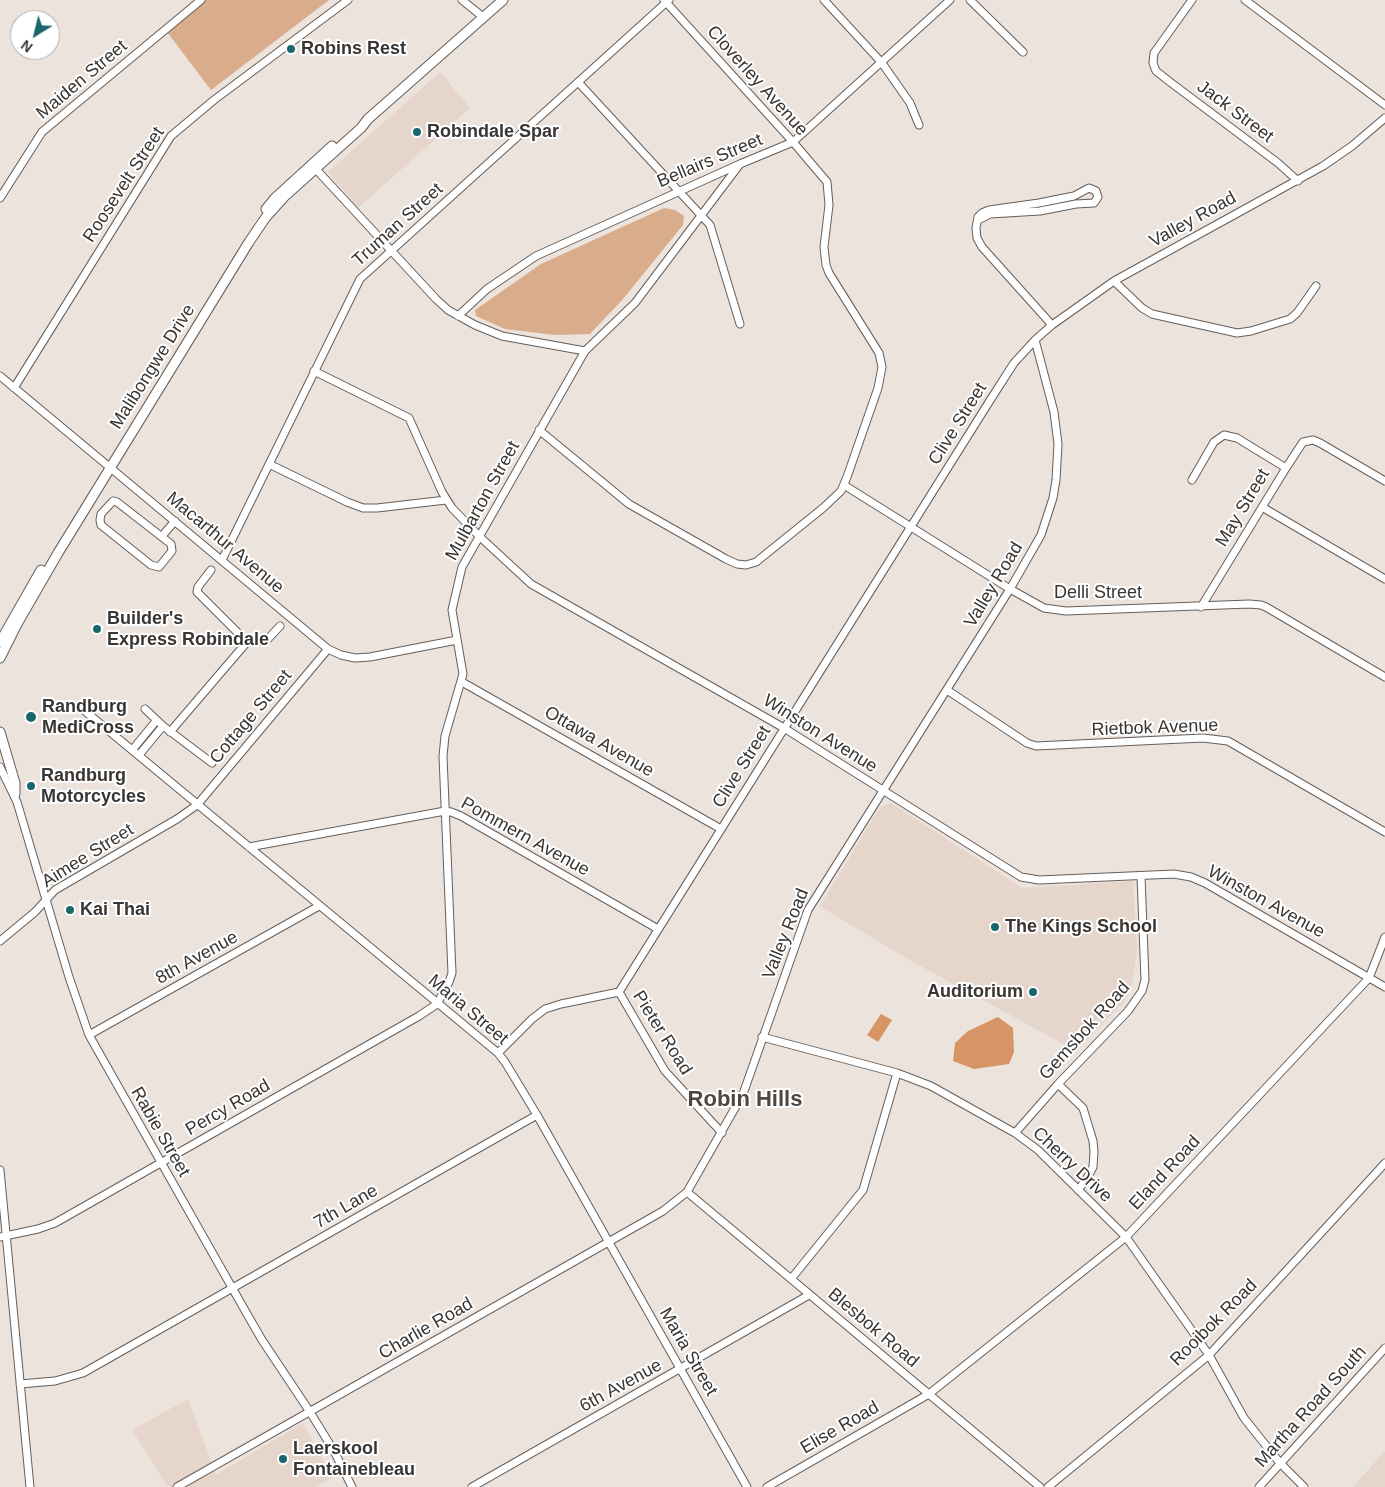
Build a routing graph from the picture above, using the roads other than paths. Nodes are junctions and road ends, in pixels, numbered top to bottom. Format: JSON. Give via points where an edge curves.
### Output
{"nodes":[{"id":1,"x":201,"y":0,"type":"edge"},
{"id":2,"x":348,"y":0,"type":"edge"},
{"id":3,"x":462,"y":0,"type":"edge"},
{"id":4,"x":503,"y":0,"type":"edge"},
{"id":5,"x":824,"y":0,"type":"edge"},
{"id":6,"x":950,"y":0,"type":"edge"},
{"id":7,"x":970,"y":0,"type":"edge"},
{"id":8,"x":1192,"y":0,"type":"edge"},
{"id":9,"x":1245,"y":0,"type":"edge"},
{"id":10,"x":666,"y":1,"type":"edge"},
{"id":11,"x":483,"y":17,"type":"junction"},
{"id":12,"x":1022,"y":52,"type":"dead end"},
{"id":13,"x":882,"y":63,"type":"junction"},
{"id":14,"x":578,"y":82,"type":"junction"},
{"id":15,"x":1385,"y":105,"type":"edge"},
{"id":16,"x":1385,"y":118,"type":"edge"},
{"id":17,"x":919,"y":125,"type":"dead end"},
{"id":18,"x":793,"y":142,"type":"junction"},
{"id":19,"x":740,"y":164,"type":"junction"},
{"id":20,"x":313,"y":166,"type":"junction"},
{"id":21,"x":1298,"y":181,"type":"junction"},
{"id":22,"x":678,"y":191,"type":"junction"},
{"id":23,"x":0,"y":198,"type":"edge"},
{"id":24,"x":701,"y":216,"type":"junction"},
{"id":25,"x":978,"y":220,"type":"junction"},
{"id":26,"x":392,"y":250,"type":"junction"},
{"id":27,"x":1114,"y":281,"type":"junction"},
{"id":28,"x":1316,"y":286,"type":"dead end"},
{"id":29,"x":458,"y":316,"type":"junction"},
{"id":30,"x":740,"y":324,"type":"dead end"},
{"id":31,"x":1052,"y":325,"type":"junction"},
{"id":32,"x":1035,"y":340,"type":"junction"},
{"id":33,"x":585,"y":351,"type":"junction"},
{"id":34,"x":314,"y":371,"type":"junction"},
{"id":35,"x":0,"y":376,"type":"edge"},
{"id":36,"x":14,"y":388,"type":"junction"},
{"id":37,"x":539,"y":430,"type":"junction"},
{"id":38,"x":269,"y":464,"type":"junction"},
{"id":39,"x":109,"y":466,"type":"junction"},
{"id":40,"x":1286,"y":468,"type":"junction"},
{"id":41,"x":1192,"y":480,"type":"dead end"},
{"id":42,"x":1385,"y":481,"type":"edge"},
{"id":43,"x":844,"y":485,"type":"junction"},
{"id":44,"x":446,"y":500,"type":"junction"},
{"id":45,"x":1262,"y":507,"type":"junction"},
{"id":46,"x":175,"y":521,"type":"junction"},
{"id":47,"x":911,"y":527,"type":"junction"},
{"id":48,"x":162,"y":536,"type":"junction"},
{"id":49,"x":479,"y":536,"type":"junction"},
{"id":50,"x":222,"y":560,"type":"junction"},
{"id":51,"x":211,"y":570,"type":"dead end"},
{"id":52,"x":1385,"y":579,"type":"edge"},
{"id":53,"x":1010,"y":589,"type":"junction"},
{"id":54,"x":1201,"y":607,"type":"junction"},
{"id":55,"x":280,"y":626,"type":"dead end"},
{"id":56,"x":457,"y":640,"type":"junction"},
{"id":57,"x":0,"y":642,"type":"edge"},
{"id":58,"x":248,"y":642,"type":"junction"},
{"id":59,"x":328,"y":649,"type":"junction"},
{"id":60,"x":0,"y":658,"type":"edge"},
{"id":61,"x":1385,"y":677,"type":"edge"},
{"id":62,"x":462,"y":682,"type":"junction"},
{"id":63,"x":946,"y":690,"type":"junction"},
{"id":64,"x":80,"y":707,"type":"dead end"},
{"id":65,"x":145,"y":709,"type":"dead end"},
{"id":66,"x":156,"y":721,"type":"junction"},
{"id":67,"x":162,"y":726,"type":"junction"},
{"id":68,"x":784,"y":728,"type":"junction"},
{"id":69,"x":0,"y":732,"type":"edge"},
{"id":70,"x":170,"y":732,"type":"junction"},
{"id":71,"x":133,"y":749,"type":"junction"},
{"id":72,"x":139,"y":755,"type":"junction"},
{"id":73,"x":212,"y":763,"type":"dead end"},
{"id":74,"x":0,"y":767,"type":"edge"},
{"id":75,"x":883,"y":790,"type":"junction"},
{"id":76,"x":14,"y":794,"type":"junction"},
{"id":77,"x":197,"y":805,"type":"junction"},
{"id":78,"x":445,"y":811,"type":"junction"},
{"id":79,"x":721,"y":829,"type":"junction"},
{"id":80,"x":1385,"y":832,"type":"edge"},
{"id":81,"x":249,"y":847,"type":"junction"},
{"id":82,"x":1141,"y":876,"type":"junction"},
{"id":83,"x":46,"y":899,"type":"junction"},
{"id":84,"x":319,"y":906,"type":"junction"},
{"id":85,"x":658,"y":928,"type":"junction"},
{"id":86,"x":1385,"y":937,"type":"edge"},
{"id":87,"x":0,"y":941,"type":"edge"},
{"id":88,"x":1369,"y":978,"type":"junction"},
{"id":89,"x":1385,"y":987,"type":"edge"},
{"id":90,"x":619,"y":992,"type":"junction"},
{"id":91,"x":437,"y":1004,"type":"junction"},
{"id":92,"x":89,"y":1035,"type":"junction"},
{"id":93,"x":762,"y":1037,"type":"junction"},
{"id":94,"x":498,"y":1054,"type":"junction"},
{"id":95,"x":897,"y":1074,"type":"junction"},
{"id":96,"x":1058,"y":1084,"type":"junction"},
{"id":97,"x":537,"y":1116,"type":"junction"},
{"id":98,"x":722,"y":1133,"type":"junction"},
{"id":99,"x":1015,"y":1133,"type":"junction"},
{"id":100,"x":161,"y":1163,"type":"junction"},
{"id":101,"x":1385,"y":1163,"type":"edge"},
{"id":102,"x":0,"y":1170,"type":"edge"},
{"id":103,"x":1078,"y":1190,"type":"junction"},
{"id":104,"x":686,"y":1192,"type":"junction"},
{"id":105,"x":3,"y":1236,"type":"edge"},
{"id":106,"x":1126,"y":1237,"type":"junction"},
{"id":107,"x":608,"y":1242,"type":"junction"},
{"id":108,"x":792,"y":1279,"type":"junction"},
{"id":109,"x":233,"y":1289,"type":"junction"},
{"id":110,"x":809,"y":1295,"type":"junction"},
{"id":111,"x":1385,"y":1348,"type":"edge"},
{"id":112,"x":1209,"y":1355,"type":"junction"},
{"id":113,"x":681,"y":1370,"type":"junction"},
{"id":114,"x":20,"y":1384,"type":"junction"},
{"id":115,"x":929,"y":1394,"type":"junction"},
{"id":116,"x":310,"y":1412,"type":"junction"},
{"id":117,"x":1280,"y":1463,"type":"junction"},
{"id":118,"x":30,"y":1487,"type":"edge"},
{"id":119,"x":177,"y":1487,"type":"edge"},
{"id":120,"x":352,"y":1487,"type":"edge"},
{"id":121,"x":472,"y":1487,"type":"edge"},
{"id":122,"x":747,"y":1487,"type":"edge"},
{"id":123,"x":766,"y":1487,"type":"edge"},
{"id":124,"x":1040,"y":1487,"type":"edge"},
{"id":125,"x":1048,"y":1487,"type":"edge"},
{"id":126,"x":1259,"y":1487,"type":"edge"},
{"id":127,"x":1304,"y":1487,"type":"edge"}],
"edges":[{"from":1,"to":23,"type":"street","name":"Maiden Street","via":[[42,132]]},
{"from":2,"to":36,"type":"street","name":"Roosevelt Street","via":[[171,136]]},
{"from":3,"to":11,"type":"street"},
{"from":4,"to":11,"type":"main road","name":"Malibongwe Drive"},
{"from":5,"to":13,"type":"street"},
{"from":6,"to":13,"type":"street","name":"Bellairs Street"},
{"from":7,"to":12,"type":"street"},
{"from":8,"to":21,"type":"street","name":"Jack Street","via":[[1154,54],[1154,67],[1161,76]]},
{"from":9,"to":15,"type":"street"},
{"from":10,"to":14,"type":"street","name":"Truman Street"},
{"from":10,"to":18,"type":"street","name":"Cloverley Avenue"},
{"from":11,"to":20,"type":"main road","name":"Malibongwe Drive","via":[[361,128]]},
{"from":13,"to":17,"type":"street","via":[[910,102]]},
{"from":13,"to":18,"type":"street","name":"Bellairs Street"},
{"from":14,"to":22,"type":"street"},
{"from":14,"to":26,"type":"street","name":"Truman Street"},
{"from":16,"to":21,"type":"street","name":"Valley Road","via":[[1346,150]]},
{"from":18,"to":19,"type":"street","name":"Bellairs Street"},
{"from":18,"to":43,"type":"street","name":"Cloverley Avenue","via":[[827,182],[826,265],[879,352],[882,367],[878,388]]},
{"from":19,"to":22,"type":"street","name":"Bellairs Street"},
{"from":19,"to":24,"type":"street","name":"Mulbarton Street"},
{"from":20,"to":26,"type":"street"},
{"from":20,"to":39,"type":"main road","name":"Malibongwe Drive","via":[[256,232]]},
{"from":21,"to":27,"type":"street","name":"Valley Road"},
{"from":22,"to":24,"type":"street"},
{"from":22,"to":29,"type":"street","name":"Bellairs Street","via":[[536,256],[487,289]]},
{"from":24,"to":30,"type":"street","via":[[712,228]]},
{"from":24,"to":33,"type":"street","name":"Mulbarton Street","via":[[635,303]]},
{"from":25,"to":25,"type":"street","via":[[989,210],[1039,204],[1074,196],[1089,188],[1098,195],[1094,203],[990,214]]},
{"from":25,"to":31,"type":"street","via":[[977,238],[982,247]]},
{"from":26,"to":29,"type":"street","via":[[442,306]]},
{"from":26,"to":34,"type":"street","name":"Truman Street","via":[[360,279]]},
{"from":27,"to":28,"type":"street","via":[[1152,314],[1236,333],[1294,317]]},
{"from":27,"to":31,"type":"street","name":"Valley Road"},
{"from":29,"to":33,"type":"street","via":[[502,336]]},
{"from":31,"to":32,"type":"street","name":"Valley Road"},
{"from":32,"to":47,"type":"street","name":"Clive Street","via":[[1009,370]]},
{"from":32,"to":53,"type":"street","name":"Valley Road","via":[[1057,424],[1056,480],[1041,535]]},
{"from":33,"to":37,"type":"street","name":"Mulbarton Street"},
{"from":34,"to":38,"type":"street","name":"Truman Street"},
{"from":34,"to":44,"type":"street","name":"Winston Avenue","via":[[409,418]]},
{"from":35,"to":36,"type":"street","name":"Macarthur Avenue"},
{"from":36,"to":39,"type":"street","name":"Macarthur Avenue"},
{"from":37,"to":43,"type":"street","via":[[629,504],[742,566],[756,562],[823,508]]},
{"from":37,"to":49,"type":"street","name":"Mulbarton Street"},
{"from":38,"to":44,"type":"street","via":[[363,508]]},
{"from":38,"to":50,"type":"street","name":"Truman Street"},
{"from":39,"to":46,"type":"street","name":"Macarthur Avenue"},
{"from":39,"to":57,"type":"main road","name":"Malibongwe Drive","via":[[34,581]]},
{"from":39,"to":60,"type":"main road","name":"Malibongwe Drive"},
{"from":40,"to":41,"type":"street","via":[[1237,438],[1224,435],[1214,442]]},
{"from":40,"to":42,"type":"street","name":"May Street","via":[[1303,442],[1313,440]]},
{"from":40,"to":45,"type":"street","name":"May Street"},
{"from":43,"to":47,"type":"street","name":"Delli Street"},
{"from":44,"to":49,"type":"street","name":"Winston Avenue"},
{"from":45,"to":52,"type":"street"},
{"from":45,"to":54,"type":"street","name":"May Street"},
{"from":46,"to":48,"type":"street"},
{"from":46,"to":50,"type":"street","name":"Macarthur Avenue"},
{"from":47,"to":53,"type":"street","name":"Delli Street"},
{"from":47,"to":68,"type":"street","name":"Clive Street"},
{"from":48,"to":48,"type":"street","via":[[172,549],[157,568],[101,525],[100,517],[110,503],[116,501]]},
{"from":49,"to":56,"type":"street","name":"Mulbarton Street","via":[[462,567],[453,602],[452,618]]},
{"from":49,"to":68,"type":"street","name":"Winston Avenue","via":[[541,590]]},
{"from":50,"to":59,"type":"street","name":"Macarthur Avenue"},
{"from":51,"to":58,"type":"street","via":[[197,592]]},
{"from":53,"to":54,"type":"street","name":"Delli Street","via":[[1038,606],[1056,610]]},
{"from":53,"to":63,"type":"street","name":"Valley Road"},
{"from":54,"to":61,"type":"street","name":"Delli Street","via":[[1249,604],[1266,607]]},
{"from":55,"to":58,"type":"street","via":[[266,641]]},
{"from":56,"to":59,"type":"street","name":"Macarthur Avenue","via":[[370,657],[355,658]]},
{"from":56,"to":62,"type":"street","name":"Mulbarton Street","via":[[463,666]]},
{"from":58,"to":70,"type":"street"},
{"from":59,"to":77,"type":"street","name":"Cottage Street"},
{"from":62,"to":78,"type":"street","name":"Mulbarton Street","via":[[443,750]]},
{"from":62,"to":79,"type":"street","name":"Ottawa Avenue"},
{"from":63,"to":75,"type":"street","name":"Valley Road"},
{"from":63,"to":80,"type":"street","name":"Rietbok Avenue","via":[[1036,746],[1203,738],[1228,741]]},
{"from":64,"to":71,"type":"street","name":"Maria Street"},
{"from":65,"to":66,"type":"street"},
{"from":66,"to":67,"type":"street"},
{"from":66,"to":71,"type":"street"},
{"from":67,"to":70,"type":"street"},
{"from":67,"to":72,"type":"street"},
{"from":68,"to":75,"type":"street","name":"Winston Avenue"},
{"from":68,"to":79,"type":"street","name":"Clive Street"},
{"from":69,"to":76,"type":"main road","via":[[13,775]]},
{"from":70,"to":73,"type":"street"},
{"from":71,"to":72,"type":"street","name":"Maria Street"},
{"from":72,"to":77,"type":"street","name":"Maria Street"},
{"from":74,"to":76,"type":"street","name":"Rabie Street"},
{"from":75,"to":82,"type":"street","name":"Winston Avenue","via":[[1026,879]]},
{"from":75,"to":93,"type":"street","name":"Valley Road","via":[[808,910]]},
{"from":76,"to":83,"type":"street","name":"Rabie Street"},
{"from":77,"to":81,"type":"street","name":"Maria Street"},
{"from":77,"to":83,"type":"street","name":"Aimee Street","via":[[177,820],[60,886]]},
{"from":78,"to":81,"type":"street","name":"Pommern Avenue"},
{"from":78,"to":85,"type":"street","name":"Pommern Avenue","via":[[461,816]]},
{"from":78,"to":91,"type":"street","name":"Mulbarton Street","via":[[452,968],[449,982]]},
{"from":79,"to":85,"type":"street","name":"Clive Street"},
{"from":81,"to":84,"type":"street","name":"Maria Street"},
{"from":82,"to":88,"type":"street","name":"Winston Avenue","via":[[1174,874],[1205,883]]},
{"from":82,"to":96,"type":"street","name":"Gemsbok Road","via":[[1145,980],[1142,992]]},
{"from":83,"to":87,"type":"street","name":"Aimee Street"},
{"from":83,"to":92,"type":"street","name":"Rabie Street"},
{"from":84,"to":91,"type":"street","name":"Maria Street"},
{"from":84,"to":92,"type":"street","name":"8th Avenue"},
{"from":85,"to":90,"type":"street","name":"Clive Street"},
{"from":86,"to":88,"type":"street","name":"Eland Road"},
{"from":88,"to":89,"type":"street","name":"Winston Avenue"},
{"from":88,"to":106,"type":"street","name":"Eland Road"},
{"from":90,"to":94,"type":"street","via":[[545,1009]]},
{"from":90,"to":98,"type":"street","name":"Pieter Road","via":[[665,1071]]},
{"from":91,"to":94,"type":"street","name":"Maria Street"},
{"from":91,"to":100,"type":"street","name":"Percy Road"},
{"from":92,"to":100,"type":"street","name":"Rabie Street"},
{"from":93,"to":95,"type":"street","name":"Cherry Drive"},
{"from":93,"to":98,"type":"street","name":"Valley Road","via":[[745,1089]]},
{"from":94,"to":97,"type":"street","name":"Maria Street"},
{"from":95,"to":99,"type":"street","name":"Cherry Drive","via":[[931,1086]]},
{"from":95,"to":108,"type":"street","via":[[863,1190]]},
{"from":96,"to":99,"type":"street","name":"Gemsbok Road"},
{"from":96,"to":103,"type":"street","via":[[1083,1108],[1093,1141],[1093,1167]]},
{"from":97,"to":107,"type":"street","name":"Maria Street"},
{"from":97,"to":109,"type":"street","name":"7th Lane"},
{"from":98,"to":104,"type":"street","name":"Valley Road"},
{"from":99,"to":103,"type":"street","name":"Cherry Drive","via":[[1038,1150]]},
{"from":100,"to":105,"type":"street","name":"Percy Road","via":[[55,1223]]},
{"from":100,"to":109,"type":"street","name":"Rabie Street"},
{"from":101,"to":112,"type":"street","name":"Rooibok Road"},
{"from":102,"to":105,"type":"street"},
{"from":103,"to":106,"type":"street","name":"Cherry Drive"},
{"from":104,"to":107,"type":"street","name":"Charlie Road","via":[[663,1211]]},
{"from":104,"to":108,"type":"street","name":"Blesbok Road"},
{"from":105,"to":114,"type":"street"},
{"from":106,"to":112,"type":"street","name":"Cherry Drive"},
{"from":106,"to":115,"type":"street","name":"Eland Road"},
{"from":107,"to":113,"type":"street","name":"Maria Street"},
{"from":107,"to":116,"type":"street","name":"Charlie Road"},
{"from":108,"to":110,"type":"street","name":"Blesbok Road"},
{"from":109,"to":114,"type":"street","name":"7th Lane","via":[[83,1373],[55,1381]]},
{"from":109,"to":116,"type":"street","name":"Rabie Street"},
{"from":110,"to":113,"type":"street","name":"6th Avenue"},
{"from":110,"to":115,"type":"street","name":"Blesbok Road"},
{"from":111,"to":117,"type":"street","name":"Martha Road South"},
{"from":112,"to":117,"type":"street","name":"Cherry Drive","via":[[1238,1409]]},
{"from":112,"to":125,"type":"street","name":"Rooibok Road"},
{"from":113,"to":121,"type":"street","name":"6th Avenue"},
{"from":113,"to":122,"type":"street","name":"Maria Street"},
{"from":114,"to":118,"type":"street"},
{"from":115,"to":123,"type":"street","name":"Elise Road"},
{"from":115,"to":124,"type":"street","name":"Blesbok Road"},
{"from":116,"to":119,"type":"street","name":"Charlie Road"},
{"from":116,"to":120,"type":"street","name":"Rabie Street"},
{"from":117,"to":126,"type":"street","name":"Martha Road South"},
{"from":117,"to":127,"type":"street","name":"Cherry Drive"}]}
